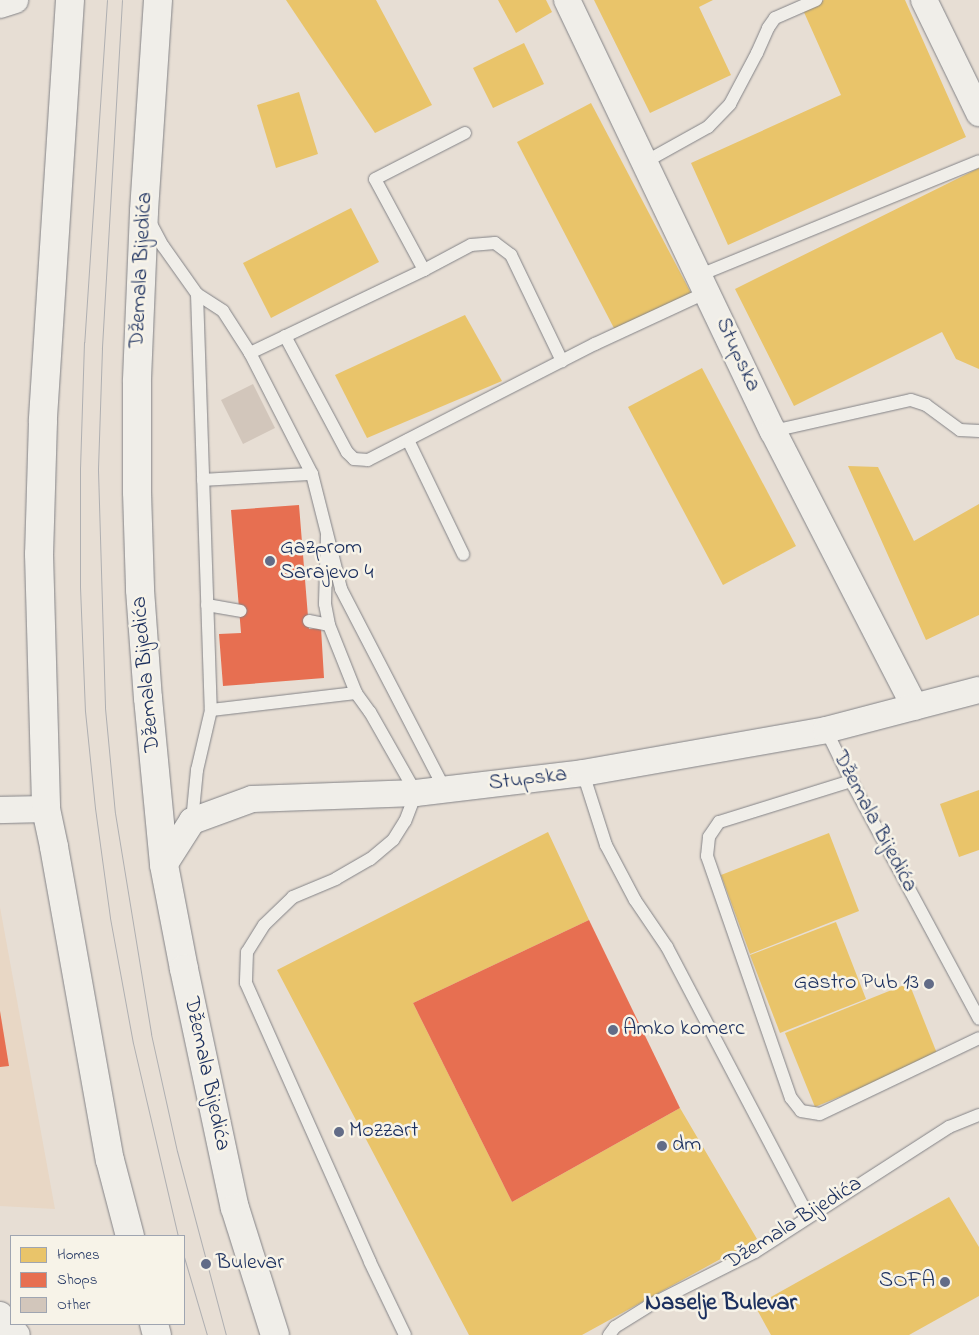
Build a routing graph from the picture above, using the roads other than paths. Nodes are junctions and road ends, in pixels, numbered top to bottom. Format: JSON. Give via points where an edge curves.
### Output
{"nodes":[{"id":1,"x":15,"y":0,"type":"edge"},
{"id":2,"x":70,"y":0,"type":"edge"},
{"id":3,"x":158,"y":0,"type":"edge"},
{"id":4,"x":567,"y":0,"type":"edge"},
{"id":5,"x":816,"y":0,"type":"edge"},
{"id":6,"x":924,"y":0,"type":"edge"},
{"id":7,"x":0,"y":5,"type":"edge"},
{"id":8,"x":979,"y":113,"type":"edge"},
{"id":9,"x":465,"y":133,"type":"dead end"},
{"id":10,"x":979,"y":161,"type":"edge"},
{"id":11,"x":645,"y":162,"type":"junction"},
{"id":12,"x":144,"y":212,"type":"junction"},
{"id":13,"x":424,"y":270,"type":"junction"},
{"id":14,"x":704,"y":284,"type":"junction"},
{"id":15,"x":197,"y":294,"type":"junction"},
{"id":16,"x":285,"y":336,"type":"junction"},
{"id":17,"x":250,"y":353,"type":"junction"},
{"id":18,"x":562,"y":361,"type":"junction"},
{"id":19,"x":773,"y":431,"type":"junction"},
{"id":20,"x":979,"y":431,"type":"edge"},
{"id":21,"x":408,"y":440,"type":"junction"},
{"id":22,"x":312,"y":474,"type":"junction"},
{"id":23,"x":203,"y":480,"type":"junction"},
{"id":24,"x":327,"y":536,"type":"junction"},
{"id":25,"x":463,"y":554,"type":"dead end"},
{"id":26,"x":207,"y":605,"type":"junction"},
{"id":27,"x":240,"y":611,"type":"dead end"},
{"id":28,"x":309,"y":621,"type":"dead end"},
{"id":29,"x":329,"y":625,"type":"junction"},
{"id":30,"x":979,"y":690,"type":"edge"},
{"id":31,"x":356,"y":693,"type":"junction"},
{"id":32,"x":915,"y":707,"type":"junction"},
{"id":33,"x":211,"y":710,"type":"junction"},
{"id":34,"x":826,"y":730,"type":"junction"},
{"id":35,"x":583,"y":773,"type":"junction"},
{"id":36,"x":851,"y":781,"type":"junction"},
{"id":37,"x":445,"y":790,"type":"junction"},
{"id":38,"x":416,"y":793,"type":"junction"},
{"id":39,"x":46,"y":809,"type":"junction"},
{"id":40,"x":0,"y":810,"type":"edge"},
{"id":41,"x":192,"y":821,"type":"junction"},
{"id":42,"x":164,"y":865,"type":"junction"},
{"id":43,"x":979,"y":1019,"type":"edge"},
{"id":44,"x":979,"y":1038,"type":"edge"},
{"id":45,"x":979,"y":1114,"type":"edge"},
{"id":46,"x":808,"y":1216,"type":"junction"},
{"id":47,"x":130,"y":1235,"type":"edge"},
{"id":48,"x":0,"y":1315,"type":"edge"},
{"id":49,"x":17,"y":1335,"type":"edge"},
{"id":50,"x":275,"y":1335,"type":"edge"},
{"id":51,"x":405,"y":1335,"type":"edge"},
{"id":52,"x":610,"y":1335,"type":"edge"}],
"edges":[{"from":1,"to":7,"type":"street"},
{"from":2,"to":39,"type":"main road","via":[[43,421],[39,535]]},
{"from":3,"to":12,"type":"main road","name":"Džemala Bijedića"},
{"from":4,"to":11,"type":"street","name":"Stupska"},
{"from":5,"to":11,"type":"lane","via":[[775,18],[730,104],[708,127]]},
{"from":6,"to":8,"type":"street"},
{"from":9,"to":13,"type":"lane","via":[[375,179]]},
{"from":10,"to":14,"type":"lane"},
{"from":11,"to":14,"type":"street","name":"Stupska"},
{"from":12,"to":15,"type":"lane"},
{"from":12,"to":42,"type":"main road","name":"Džemala Bijedića","via":[[137,382],[137,502],[148,698]]},
{"from":13,"to":16,"type":"lane"},
{"from":13,"to":18,"type":"lane","via":[[471,244],[495,243],[510,255]]},
{"from":14,"to":18,"type":"lane"},
{"from":14,"to":19,"type":"street","name":"Stupska"},
{"from":15,"to":17,"type":"lane","via":[[223,311]]},
{"from":15,"to":23,"type":"lane"},
{"from":16,"to":17,"type":"lane"},
{"from":16,"to":21,"type":"lane","via":[[347,452],[354,459],[368,460]]},
{"from":17,"to":22,"type":"lane"},
{"from":18,"to":21,"type":"lane"},
{"from":19,"to":20,"type":"lane","via":[[910,400],[926,405],[960,430]]},
{"from":19,"to":32,"type":"street","name":"Stupska"},
{"from":21,"to":25,"type":"lane"},
{"from":22,"to":23,"type":"lane"},
{"from":22,"to":24,"type":"lane"},
{"from":23,"to":26,"type":"lane"},
{"from":24,"to":29,"type":"lane","via":[[325,604]]},
{"from":24,"to":37,"type":"lane","via":[[341,589]]},
{"from":26,"to":27,"type":"lane"},
{"from":26,"to":33,"type":"lane"},
{"from":28,"to":29,"type":"lane"},
{"from":29,"to":31,"type":"lane"},
{"from":30,"to":32,"type":"street","name":"Stupska"},
{"from":31,"to":33,"type":"lane"},
{"from":31,"to":38,"type":"lane"},
{"from":32,"to":34,"type":"street","name":"Stupska"},
{"from":33,"to":41,"type":"lane","via":[[197,770]]},
{"from":34,"to":35,"type":"street","name":"Stupska"},
{"from":34,"to":36,"type":"lane","name":"Džemala Bijedića"},
{"from":35,"to":37,"type":"street","name":"Stupska"},
{"from":35,"to":46,"type":"lane","via":[[606,845],[635,900],[667,948]]},
{"from":36,"to":43,"type":"lane","name":"Džemala Bijedića"},
{"from":36,"to":44,"type":"lane","via":[[719,822],[709,837],[708,856],[791,1098],[800,1111],[820,1114]]},
{"from":37,"to":38,"type":"street","name":"Stupska"},
{"from":38,"to":41,"type":"street","name":"Stupska","via":[[252,799]]},
{"from":38,"to":51,"type":"lane","via":[[393,840],[370,859],[336,879],[293,897],[264,924],[247,952],[246,983]]},
{"from":39,"to":40,"type":"street"},
{"from":39,"to":47,"type":"main road","via":[[110,1160]]},
{"from":41,"to":42,"type":"street"},
{"from":42,"to":50,"type":"main road","name":"Džemala Bijedića","via":[[235,1208]]},
{"from":45,"to":46,"type":"lane","name":"Džemala Bijedića","via":[[949,1126]]},
{"from":46,"to":52,"type":"lane","name":"Džemala Bijedića","via":[[755,1252],[648,1306],[615,1327]]},
{"from":48,"to":49,"type":"street"}]}
